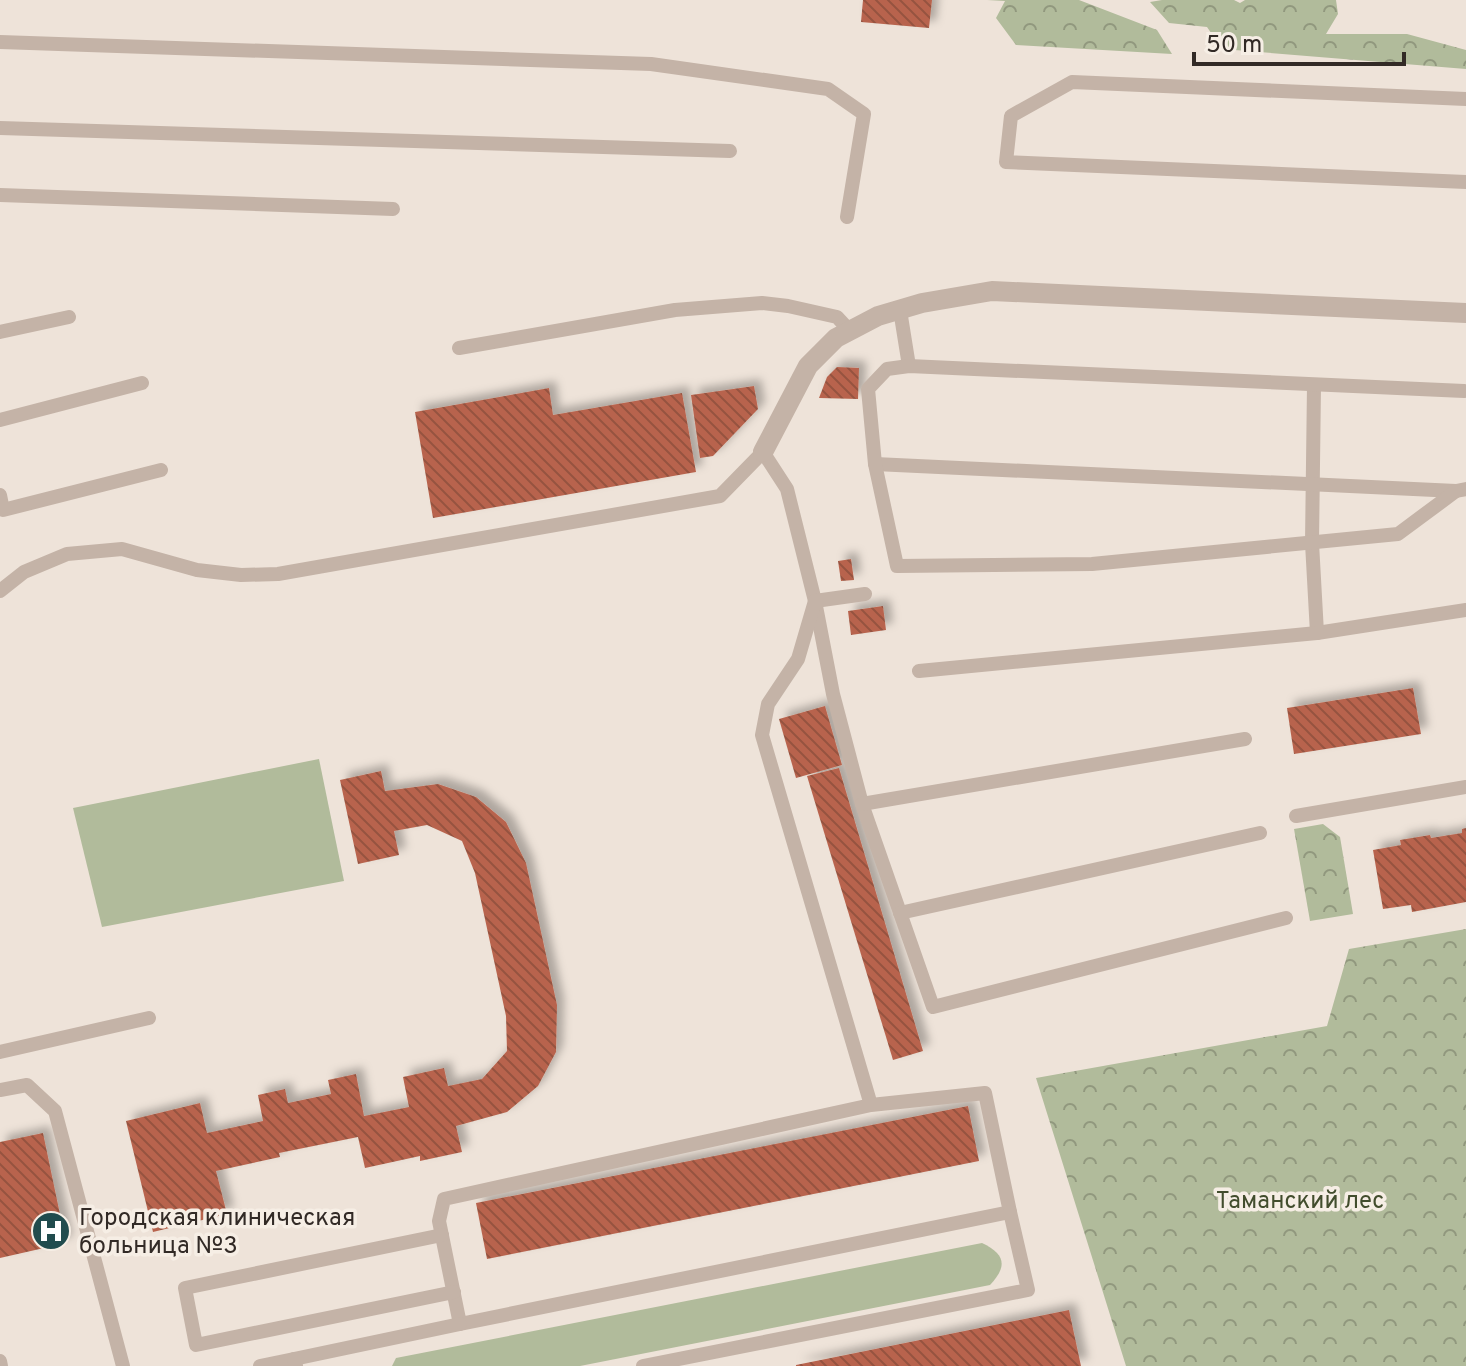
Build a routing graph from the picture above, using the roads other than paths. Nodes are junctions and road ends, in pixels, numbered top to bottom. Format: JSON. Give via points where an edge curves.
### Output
{"nodes":[{"id":1,"x":0,"y":42,"type":"edge"},
{"id":2,"x":1466,"y":99,"type":"edge"},
{"id":3,"x":0,"y":128,"type":"edge"},
{"id":4,"x":730,"y":151,"type":"dead end"},
{"id":5,"x":1466,"y":182,"type":"edge"},
{"id":6,"x":0,"y":195,"type":"edge"},
{"id":7,"x":393,"y":209,"type":"dead end"},
{"id":8,"x":847,"y":217,"type":"dead end"},
{"id":9,"x":900,"y":310,"type":"junction"},
{"id":10,"x":1466,"y":313,"type":"edge"},
{"id":11,"x":69,"y":317,"type":"dead end"},
{"id":12,"x":850,"y":331,"type":"junction"},
{"id":13,"x":0,"y":332,"type":"edge"},
{"id":14,"x":459,"y":348,"type":"dead end"},
{"id":15,"x":909,"y":366,"type":"junction"},
{"id":16,"x":142,"y":383,"type":"dead end"},
{"id":17,"x":1314,"y":385,"type":"junction"},
{"id":18,"x":1464,"y":391,"type":"dead end"},
{"id":19,"x":0,"y":420,"type":"edge"},
{"id":20,"x":763,"y":452,"type":"junction"},
{"id":21,"x":875,"y":464,"type":"junction"},
{"id":22,"x":161,"y":470,"type":"dead end"},
{"id":23,"x":1313,"y":484,"type":"junction"},
{"id":24,"x":1461,"y":490,"type":"edge"},
{"id":25,"x":0,"y":495,"type":"edge"},
{"id":26,"x":1312,"y":543,"type":"junction"},
{"id":27,"x":0,"y":591,"type":"edge"},
{"id":28,"x":865,"y":594,"type":"dead end"},
{"id":29,"x":815,"y":601,"type":"junction"},
{"id":30,"x":1466,"y":610,"type":"edge"},
{"id":31,"x":1317,"y":633,"type":"junction"},
{"id":32,"x":919,"y":671,"type":"dead end"},
{"id":33,"x":1245,"y":739,"type":"dead end"},
{"id":34,"x":1466,"y":787,"type":"edge"},
{"id":35,"x":862,"y":804,"type":"junction"},
{"id":36,"x":1296,"y":816,"type":"dead end"},
{"id":37,"x":1260,"y":833,"type":"dead end"},
{"id":38,"x":900,"y":913,"type":"junction"},
{"id":39,"x":1286,"y":918,"type":"dead end"},
{"id":40,"x":149,"y":1018,"type":"dead end"},
{"id":41,"x":0,"y":1052,"type":"edge"},
{"id":42,"x":0,"y":1090,"type":"edge"},
{"id":43,"x":871,"y":1105,"type":"junction"},
{"id":44,"x":1010,"y":1212,"type":"junction"},
{"id":45,"x":442,"y":1235,"type":"junction"},
{"id":46,"x":454,"y":1292,"type":"junction"},
{"id":47,"x":460,"y":1324,"type":"junction"},
{"id":48,"x":295,"y":1363,"type":"edge"},
{"id":49,"x":123,"y":1366,"type":"edge"},
{"id":50,"x":260,"y":1366,"type":"edge"},
{"id":51,"x":643,"y":1366,"type":"edge"}],
"edges":[{"from":1,"to":8,"type":"lane","via":[[651,64],[828,89],[864,114]]},
{"from":2,"to":5,"type":"lane","via":[[1072,82],[1011,116],[1006,162]]},
{"from":3,"to":4,"type":"lane"},
{"from":6,"to":7,"type":"lane"},
{"from":9,"to":10,"type":"street","via":[[992,291]]},
{"from":9,"to":12,"type":"street"},
{"from":9,"to":15,"type":"lane"},
{"from":11,"to":13,"type":"lane"},
{"from":12,"to":14,"type":"lane","via":[[837,317],[762,303],[675,310]]},
{"from":12,"to":20,"type":"street","via":[[808,366]]},
{"from":15,"to":17,"type":"lane"},
{"from":15,"to":21,"type":"lane","via":[[887,369],[868,389]]},
{"from":16,"to":19,"type":"lane"},
{"from":17,"to":18,"type":"lane"},
{"from":17,"to":23,"type":"lane"},
{"from":20,"to":27,"type":"lane","via":[[720,496],[278,574],[197,570],[122,549],[67,554],[24,572]]},
{"from":20,"to":29,"type":"lane","via":[[787,489]]},
{"from":21,"to":23,"type":"lane"},
{"from":21,"to":26,"type":"lane","via":[[897,566],[1092,564]]},
{"from":22,"to":25,"type":"lane","via":[[3,510]]},
{"from":23,"to":24,"type":"lane"},
{"from":23,"to":26,"type":"lane"},
{"from":24,"to":26,"type":"lane","via":[[1398,534]]},
{"from":26,"to":31,"type":"lane"},
{"from":28,"to":29,"type":"lane"},
{"from":29,"to":35,"type":"lane"},
{"from":29,"to":43,"type":"lane","via":[[798,659],[768,704],[762,735]]},
{"from":30,"to":31,"type":"lane"},
{"from":31,"to":32,"type":"lane"},
{"from":33,"to":35,"type":"lane"},
{"from":34,"to":36,"type":"lane"},
{"from":35,"to":38,"type":"lane"},
{"from":37,"to":38,"type":"lane"},
{"from":38,"to":39,"type":"lane","via":[[933,1007]]},
{"from":40,"to":41,"type":"lane"},
{"from":42,"to":49,"type":"lane","via":[[27,1085],[55,1111]]},
{"from":43,"to":44,"type":"lane","via":[[985,1093]]},
{"from":43,"to":45,"type":"lane","via":[[444,1199]]},
{"from":44,"to":47,"type":"lane"},
{"from":44,"to":51,"type":"lane","via":[[1028,1290]]},
{"from":45,"to":46,"type":"lane"},
{"from":45,"to":46,"type":"lane","via":[[185,1288],[196,1345]]},
{"from":46,"to":47,"type":"lane"},
{"from":47,"to":48,"type":"lane"},
{"from":48,"to":50,"type":"lane"}]}
